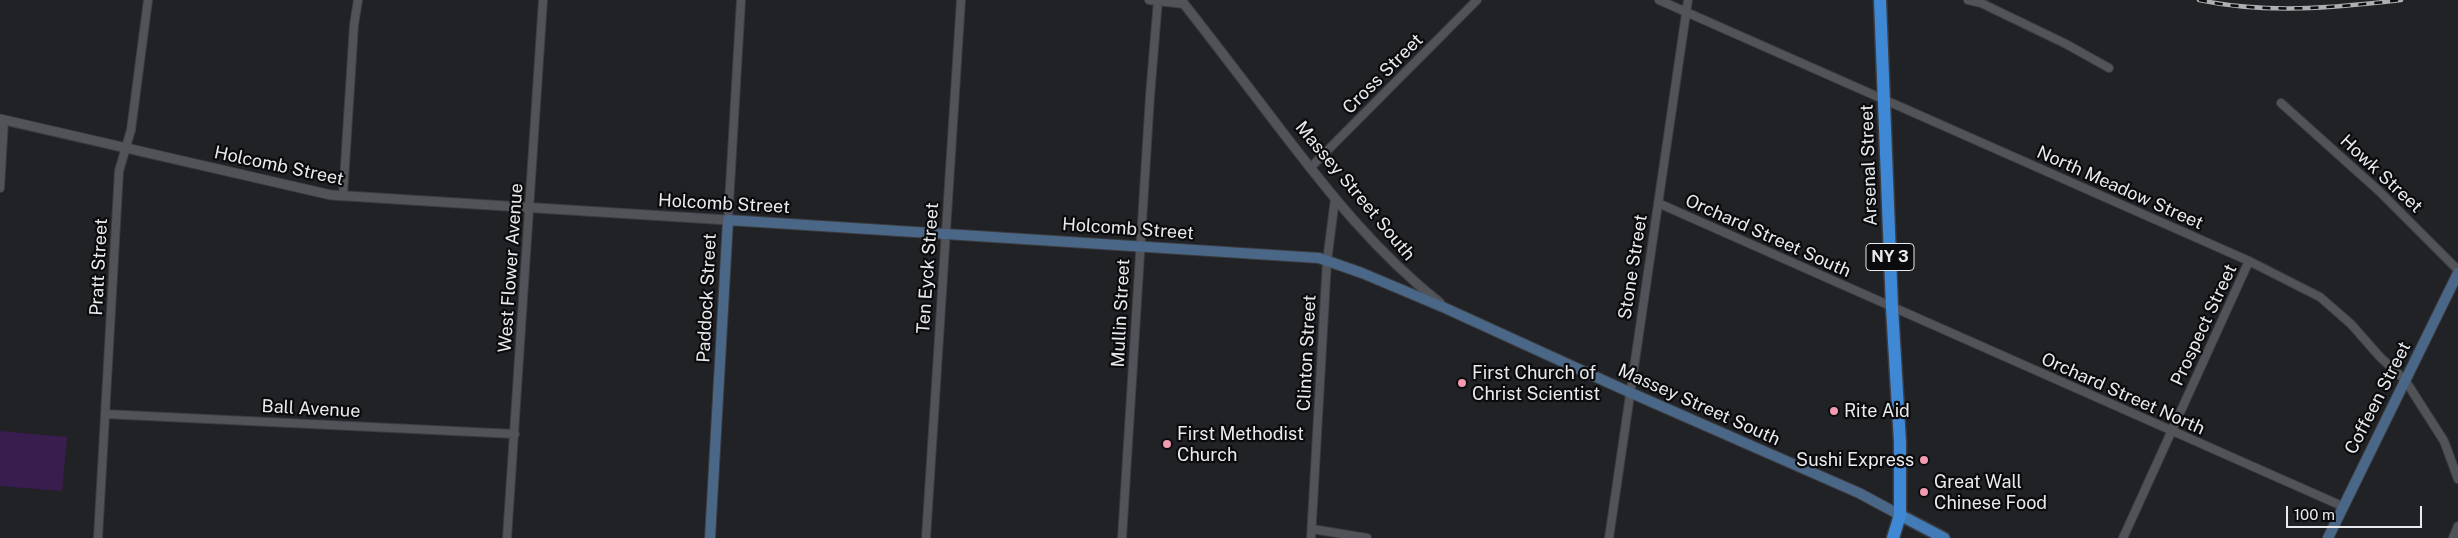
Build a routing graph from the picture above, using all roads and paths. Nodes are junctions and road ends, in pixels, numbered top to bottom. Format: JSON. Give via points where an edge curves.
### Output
{"nodes":[{"id":1,"x":148,"y":0,"type":"edge"},
{"id":2,"x":358,"y":0,"type":"edge"},
{"id":3,"x":543,"y":0,"type":"edge"},
{"id":4,"x":741,"y":0,"type":"edge"},
{"id":5,"x":961,"y":0,"type":"edge"},
{"id":6,"x":1149,"y":0,"type":"edge"},
{"id":7,"x":1158,"y":0,"type":"edge"},
{"id":8,"x":1477,"y":0,"type":"edge"},
{"id":9,"x":1659,"y":0,"type":"edge"},
{"id":10,"x":1688,"y":0,"type":"edge"},
{"id":11,"x":1880,"y":0,"type":"edge"},
{"id":12,"x":1968,"y":0,"type":"edge"},
{"id":13,"x":1183,"y":2,"type":"edge"},
{"id":14,"x":1686,"y":13,"type":"junction"},
{"id":15,"x":2109,"y":68,"type":"dead end"},
{"id":16,"x":1885,"y":102,"type":"junction"},
{"id":17,"x":2280,"y":103,"type":"dead end"},
{"id":18,"x":2,"y":120,"type":"edge"},
{"id":19,"x":125,"y":149,"type":"junction"},
{"id":20,"x":1310,"y":168,"type":"junction"},
{"id":21,"x":0,"y":188,"type":"edge"},
{"id":22,"x":343,"y":196,"type":"junction"},
{"id":23,"x":1335,"y":199,"type":"junction"},
{"id":24,"x":1658,"y":202,"type":"junction"},
{"id":25,"x":528,"y":209,"type":"junction"},
{"id":26,"x":728,"y":220,"type":"junction"},
{"id":27,"x":945,"y":233,"type":"junction"},
{"id":28,"x":1140,"y":245,"type":"junction"},
{"id":29,"x":1327,"y":261,"type":"junction"},
{"id":30,"x":2250,"y":261,"type":"junction"},
{"id":31,"x":2458,"y":272,"type":"edge"},
{"id":32,"x":1445,"y":308,"type":"junction"},
{"id":33,"x":1892,"y":308,"type":"junction"},
{"id":34,"x":2405,"y":380,"type":"junction"},
{"id":35,"x":1629,"y":392,"type":"junction"},
{"id":36,"x":105,"y":414,"type":"junction"},
{"id":37,"x":2172,"y":431,"type":"junction"},
{"id":38,"x":515,"y":434,"type":"junction"},
{"id":39,"x":2458,"y":479,"type":"edge"},
{"id":40,"x":2342,"y":506,"type":"junction"},
{"id":41,"x":1900,"y":515,"type":"junction"},
{"id":42,"x":2458,"y":526,"type":"edge"},
{"id":43,"x":1312,"y":529,"type":"junction"},
{"id":44,"x":98,"y":538,"type":"edge"},
{"id":45,"x":507,"y":538,"type":"edge"},
{"id":46,"x":710,"y":538,"type":"edge"},
{"id":47,"x":926,"y":538,"type":"edge"},
{"id":48,"x":1122,"y":538,"type":"edge"},
{"id":49,"x":1311,"y":538,"type":"edge"},
{"id":50,"x":1367,"y":538,"type":"edge"},
{"id":51,"x":1609,"y":538,"type":"edge"},
{"id":52,"x":1893,"y":538,"type":"edge"},
{"id":53,"x":1944,"y":538,"type":"edge"},
{"id":54,"x":2123,"y":538,"type":"edge"},
{"id":55,"x":2328,"y":538,"type":"edge"},
{"id":56,"x":2453,"y":538,"type":"edge"}],
"edges":[{"from":1,"to":19,"type":"street","name":"Pratt Street","via":[[131,130]]},
{"from":2,"to":22,"type":"street"},
{"from":3,"to":25,"type":"street","name":"West Flower Avenue"},
{"from":4,"to":26,"type":"street","name":"Paddock Street"},
{"from":5,"to":27,"type":"street","name":"Ten Eyck Street"},
{"from":6,"to":7,"type":"street"},
{"from":7,"to":13,"type":"street"},
{"from":7,"to":28,"type":"street","name":"Mullin Street"},
{"from":8,"to":20,"type":"street","name":"Cross Street"},
{"from":9,"to":14,"type":"street","name":"North Meadow Street"},
{"from":10,"to":14,"type":"street","name":"Stone Street"},
{"from":11,"to":16,"type":"highway","name":"Arsenal Street","number":"NY 3"},
{"from":12,"to":15,"type":"street","via":[[1981,3]]},
{"from":13,"to":20,"type":"street","name":"Massey Street South"},
{"from":14,"to":16,"type":"street","name":"North Meadow Street"},
{"from":14,"to":24,"type":"street","name":"Stone Street"},
{"from":16,"to":30,"type":"street","name":"North Meadow Street"},
{"from":16,"to":33,"type":"highway","name":"Arsenal Street","number":"NY 3"},
{"from":17,"to":31,"type":"street","name":"Howk Street","via":[[2380,191]]},
{"from":18,"to":19,"type":"street","name":"Holcomb Street"},
{"from":18,"to":21,"type":"street"},
{"from":19,"to":22,"type":"street","name":"Holcomb Street"},
{"from":19,"to":36,"type":"street","name":"Pratt Street","via":[[119,171]]},
{"from":20,"to":23,"type":"street","name":"Massey Street South"},
{"from":22,"to":25,"type":"street","name":"Holcomb Street"},
{"from":23,"to":29,"type":"street","name":"Clinton Street"},
{"from":23,"to":32,"type":"street","name":"Massey Street South","via":[[1376,247]]},
{"from":24,"to":33,"type":"street","name":"Orchard Street South"},
{"from":24,"to":35,"type":"street","name":"Stone Street"},
{"from":25,"to":26,"type":"street","name":"Holcomb Street"},
{"from":25,"to":38,"type":"street","name":"West Flower Avenue"},
{"from":26,"to":27,"type":"main road","name":"Holcomb Street"},
{"from":26,"to":46,"type":"main road","name":"Paddock Street"},
{"from":27,"to":28,"type":"main road","name":"Holcomb Street"},
{"from":27,"to":47,"type":"street","name":"Ten Eyck Street"},
{"from":28,"to":29,"type":"main road","name":"Holcomb Street"},
{"from":28,"to":48,"type":"street","name":"Mullin Street"},
{"from":29,"to":32,"type":"main road","name":"Holcomb Street","via":[[1362,272]]},
{"from":29,"to":43,"type":"street","name":"Clinton Street"},
{"from":30,"to":34,"type":"street","name":"North Meadow Street","via":[[2301,285],[2338,311]]},
{"from":30,"to":37,"type":"street","name":"Prospect Street"},
{"from":31,"to":34,"type":"main road","name":"Coffeen Street"},
{"from":32,"to":35,"type":"main road","name":"Massey Street South"},
{"from":33,"to":37,"type":"street","name":"Orchard Street North"},
{"from":33,"to":41,"type":"highway","name":"Arsenal Street","number":"NY 3","via":[[1900,442]]},
{"from":34,"to":39,"type":"street","name":"North Meadow Street","via":[[2444,441]]},
{"from":34,"to":40,"type":"main road","name":"Coffeen Street"},
{"from":35,"to":41,"type":"main road","name":"Massey Street South","via":[[1859,493]]},
{"from":35,"to":51,"type":"street","name":"Stone Street"},
{"from":36,"to":38,"type":"street","name":"Ball Avenue"},
{"from":36,"to":44,"type":"street","name":"Pratt Street"},
{"from":37,"to":40,"type":"street","name":"Orchard Street North"},
{"from":37,"to":54,"type":"street","name":"Prospect Street"},
{"from":38,"to":45,"type":"street","name":"West Flower Avenue"},
{"from":40,"to":55,"type":"main road","name":"Coffeen Street"},
{"from":41,"to":52,"type":"highway","name":"Arsenal Street","number":"NY 3"},
{"from":41,"to":53,"type":"main road"},
{"from":42,"to":56,"type":"street"},
{"from":43,"to":49,"type":"street","name":"Clinton Street"},
{"from":43,"to":50,"type":"street"}]}
